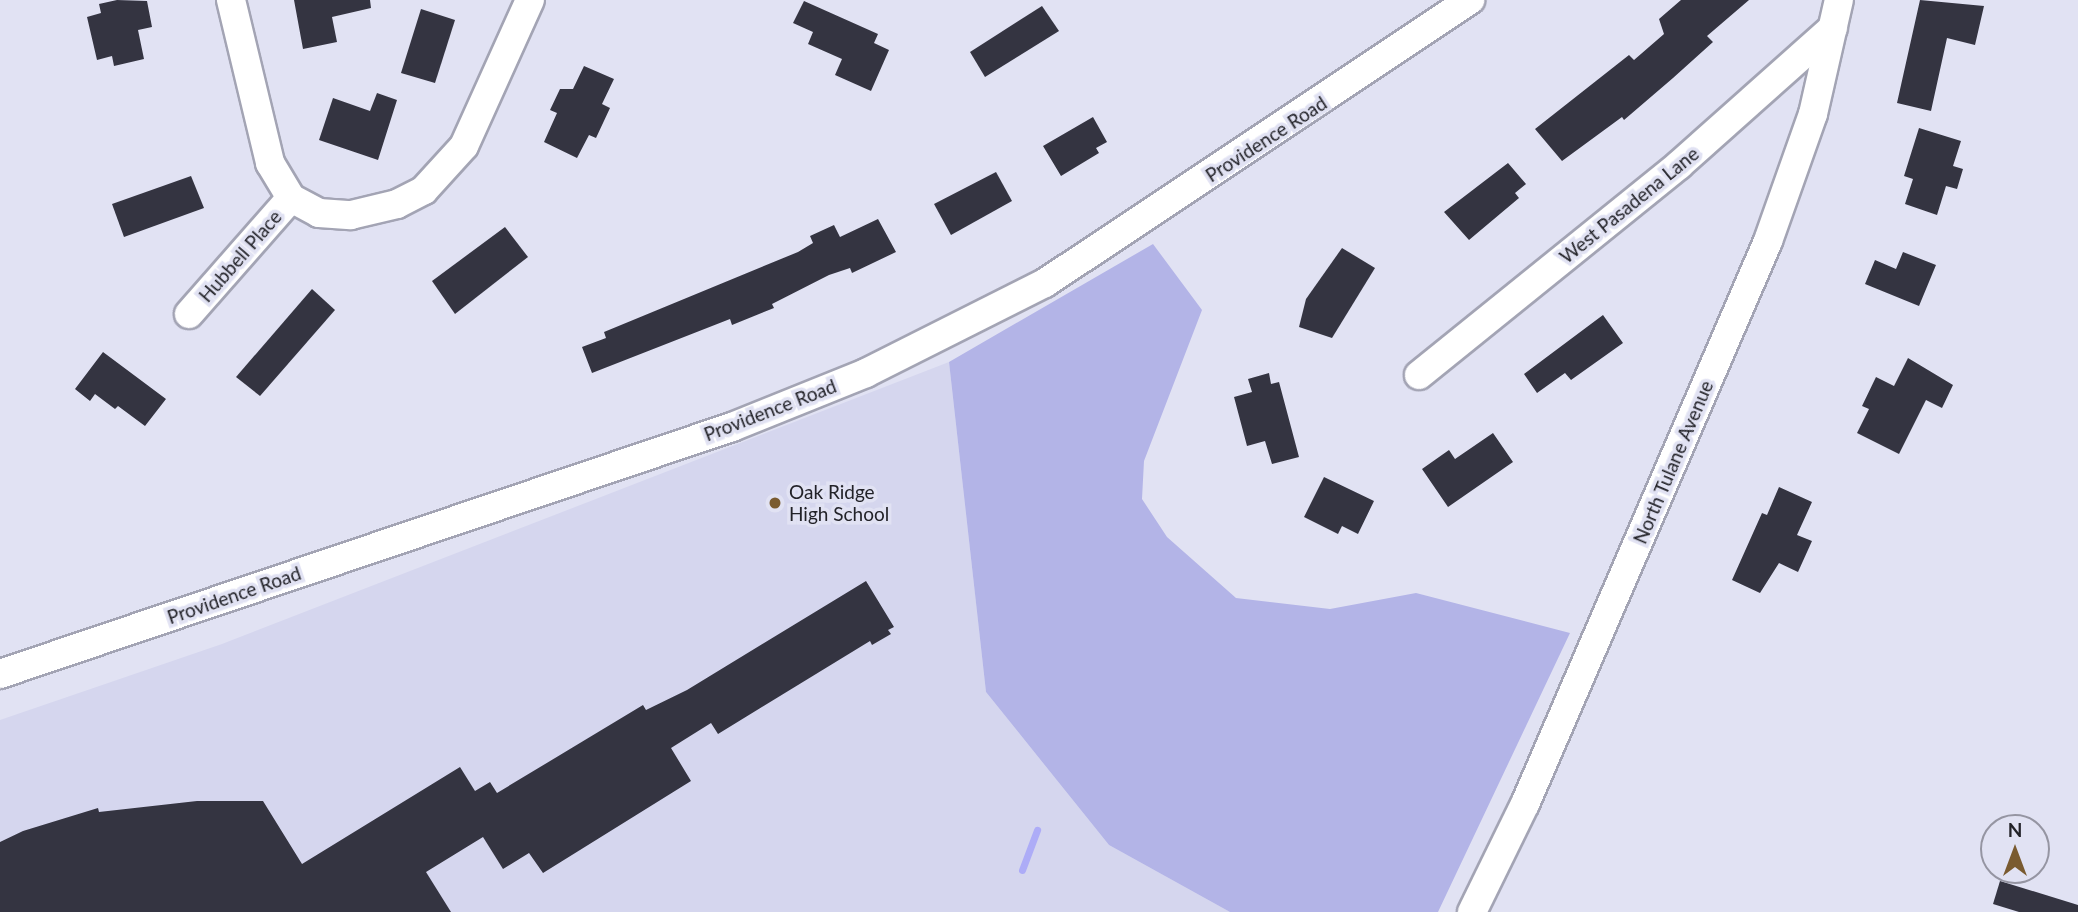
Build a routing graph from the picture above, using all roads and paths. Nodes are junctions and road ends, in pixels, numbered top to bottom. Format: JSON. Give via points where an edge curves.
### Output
{"nodes":[{"id":1,"x":231,"y":0,"type":"edge"},
{"id":2,"x":530,"y":0,"type":"edge"},
{"id":3,"x":1470,"y":0,"type":"edge"},
{"id":4,"x":1839,"y":0,"type":"edge"},
{"id":5,"x":1833,"y":28,"type":"junction"},
{"id":6,"x":291,"y":198,"type":"junction"},
{"id":7,"x":189,"y":314,"type":"dead end"},
{"id":8,"x":1419,"y":374,"type":"dead end"},
{"id":9,"x":0,"y":674,"type":"edge"},
{"id":10,"x":1472,"y":912,"type":"edge"}],
"edges":[{"from":1,"to":6,"type":"street","via":[[271,163]]},
{"from":2,"to":6,"type":"street","via":[[464,146],[425,190],[397,205],[351,215],[319,213]]},
{"from":3,"to":9,"type":"street","name":"Providence Road","via":[[1045,283],[866,373],[733,426]]},
{"from":4,"to":5,"type":"street","name":"North Tulane Avenue"},
{"from":5,"to":8,"type":"street","name":"West Pasadena Lane","via":[[1679,165]]},
{"from":5,"to":10,"type":"street","name":"North Tulane Avenue","via":[[1814,114],[1768,241],[1525,804]]},
{"from":6,"to":7,"type":"street","name":"Hubbell Place"}]}
